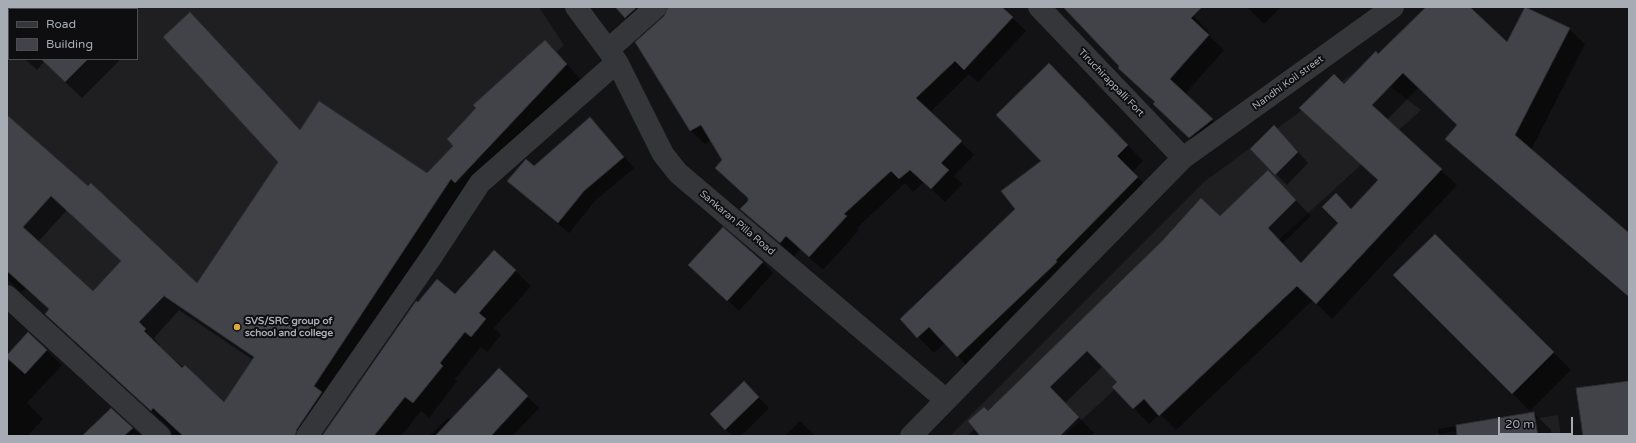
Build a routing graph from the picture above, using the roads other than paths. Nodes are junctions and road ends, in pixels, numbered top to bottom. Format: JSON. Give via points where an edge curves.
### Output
{"nodes":[{"id":1,"x":576,"y":7,"type":"edge"},
{"id":2,"x":656,"y":7,"type":"edge"},
{"id":3,"x":1040,"y":7,"type":"edge"},
{"id":4,"x":1393,"y":7,"type":"edge"},
{"id":5,"x":613,"y":56,"type":"junction"},
{"id":6,"x":1183,"y":158,"type":"junction"},
{"id":7,"x":7,"y":296,"type":"edge"},
{"id":8,"x":946,"y":400,"type":"junction"},
{"id":9,"x":160,"y":436,"type":"edge"},
{"id":10,"x":307,"y":436,"type":"edge"},
{"id":11,"x":911,"y":436,"type":"edge"}],
"edges":[{"from":1,"to":5,"type":"street","name":"Sankaran Pilla Road"},
{"from":2,"to":5,"type":"street"},
{"from":3,"to":6,"type":"street","name":"Tiruchirappalli Fort"},
{"from":4,"to":6,"type":"street","name":"Nandhi Koil street"},
{"from":5,"to":8,"type":"street","name":"Sankaran Pilla Road","via":[[663,154],[678,173]]},
{"from":5,"to":10,"type":"street","via":[[480,183]]},
{"from":6,"to":8,"type":"street","name":"Nandhi Koil street"},
{"from":7,"to":9,"type":"street"},
{"from":8,"to":11,"type":"street","name":"Nandhi Koil street"}]}
